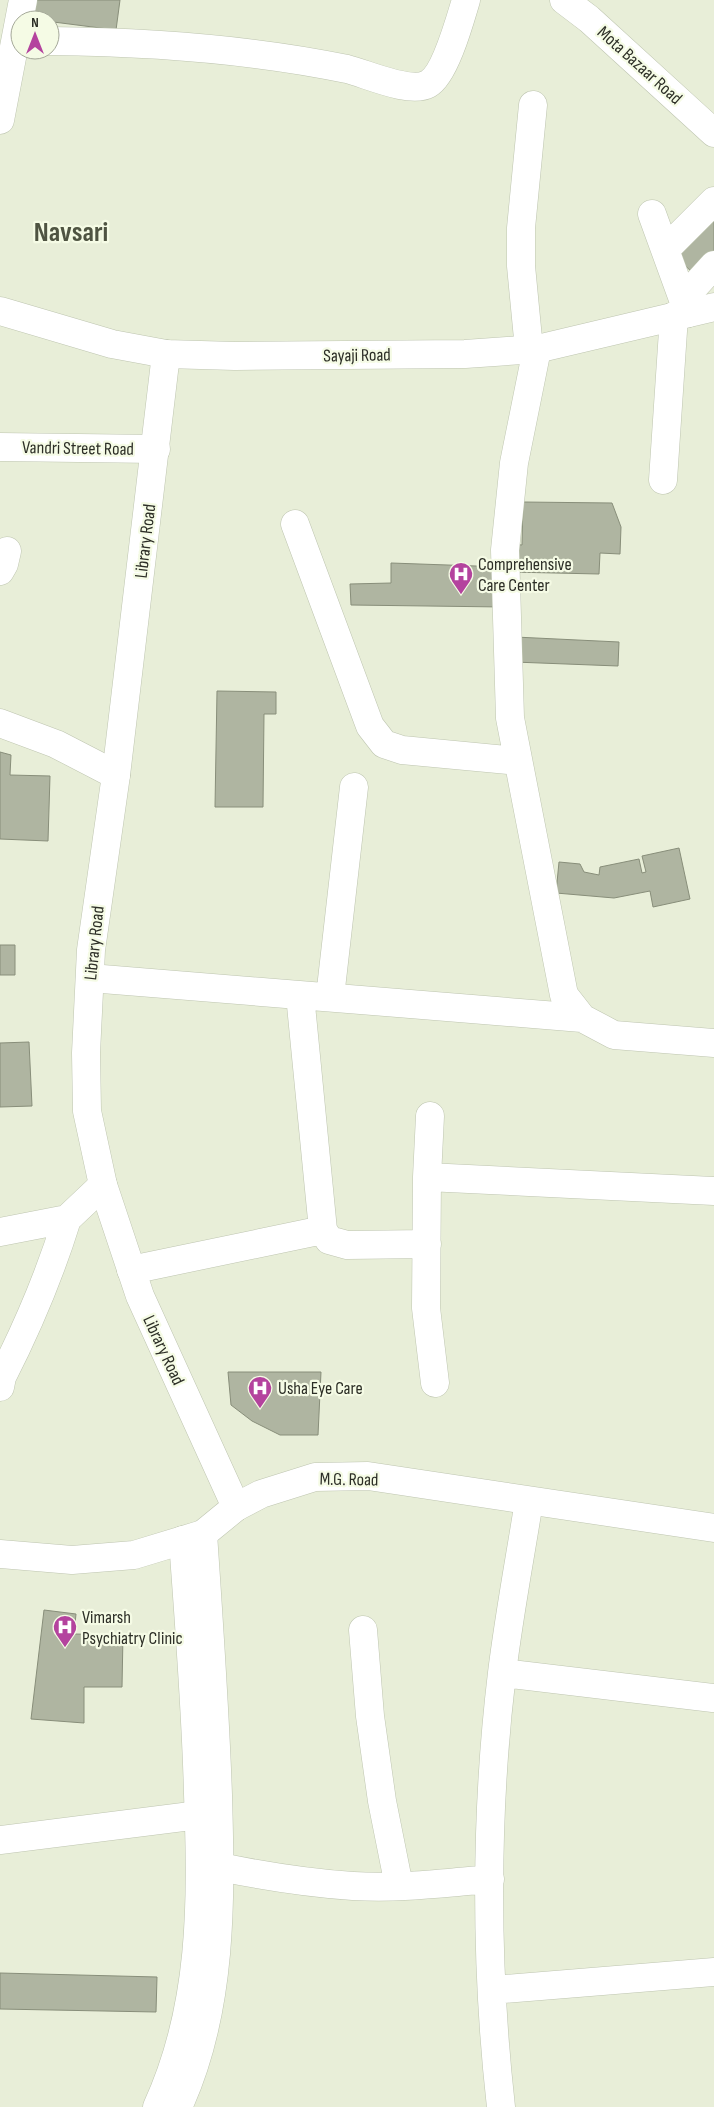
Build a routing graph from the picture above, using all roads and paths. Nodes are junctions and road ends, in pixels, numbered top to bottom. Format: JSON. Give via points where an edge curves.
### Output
{"nodes":[{"id":1,"x":466,"y":0,"type":"edge"},
{"id":2,"x":564,"y":0,"type":"edge"},
{"id":3,"x":60,"y":41,"type":"edge"},
{"id":4,"x":10,"y":53,"type":"edge"},
{"id":5,"x":533,"y":105,"type":"dead end"},
{"id":6,"x":0,"y":120,"type":"edge"},
{"id":7,"x":714,"y":133,"type":"edge"},
{"id":8,"x":714,"y":201,"type":"edge"},
{"id":9,"x":652,"y":214,"type":"dead end"},
{"id":10,"x":665,"y":250,"type":"junction"},
{"id":11,"x":714,"y":265,"type":"edge"},
{"id":12,"x":690,"y":309,"type":"edge"},
{"id":13,"x":0,"y":311,"type":"edge"},
{"id":14,"x":533,"y":349,"type":"junction"},
{"id":15,"x":166,"y":354,"type":"junction"},
{"id":16,"x":0,"y":447,"type":"edge"},
{"id":17,"x":156,"y":449,"type":"junction"},
{"id":18,"x":663,"y":480,"type":"dead end"},
{"id":19,"x":295,"y":524,"type":"dead end"},
{"id":20,"x":0,"y":723,"type":"edge"},
{"id":21,"x":518,"y":761,"type":"junction"},
{"id":22,"x":116,"y":775,"type":"junction"},
{"id":23,"x":354,"y":787,"type":"dead end"},
{"id":24,"x":90,"y":978,"type":"junction"},
{"id":25,"x":300,"y":995,"type":"junction"},
{"id":26,"x":330,"y":998,"type":"junction"},
{"id":27,"x":582,"y":1018,"type":"junction"},
{"id":28,"x":714,"y":1043,"type":"edge"},
{"id":29,"x":430,"y":1116,"type":"dead end"},
{"id":30,"x":428,"y":1177,"type":"junction"},
{"id":31,"x":103,"y":1185,"type":"junction"},
{"id":32,"x":714,"y":1192,"type":"edge"},
{"id":33,"x":67,"y":1219,"type":"junction"},
{"id":34,"x":323,"y":1230,"type":"junction"},
{"id":35,"x":0,"y":1232,"type":"edge"},
{"id":36,"x":427,"y":1244,"type":"junction"},
{"id":37,"x":131,"y":1270,"type":"junction"},
{"id":38,"x":435,"y":1383,"type":"dead end"},
{"id":39,"x":0,"y":1387,"type":"edge"},
{"id":40,"x":529,"y":1500,"type":"junction"},
{"id":41,"x":236,"y":1507,"type":"junction"},
{"id":42,"x":714,"y":1528,"type":"edge"},
{"id":43,"x":193,"y":1537,"type":"junction"},
{"id":44,"x":0,"y":1554,"type":"edge"},
{"id":45,"x":363,"y":1630,"type":"dead end"},
{"id":46,"x":502,"y":1673,"type":"junction"},
{"id":47,"x":713,"y":1698,"type":"edge"},
{"id":48,"x":199,"y":1815,"type":"junction"},
{"id":49,"x":0,"y":1840,"type":"edge"},
{"id":50,"x":220,"y":1867,"type":"junction"},
{"id":51,"x":490,"y":1879,"type":"junction"},
{"id":52,"x":399,"y":1886,"type":"junction"},
{"id":53,"x":714,"y":1972,"type":"edge"},
{"id":54,"x":492,"y":1990,"type":"junction"},
{"id":55,"x":157,"y":2107,"type":"edge"},
{"id":56,"x":178,"y":2107,"type":"edge"},
{"id":57,"x":501,"y":2107,"type":"edge"}],
"edges":[{"from":1,"to":3,"type":"street","via":[[438,77],[426,85],[411,87],[348,70],[238,52],[127,42]]},
{"from":2,"to":7,"type":"street","name":"Mota Bazaar Road"},
{"from":4,"to":6,"type":"street"},
{"from":5,"to":14,"type":"street","via":[[521,228],[521,266]]},
{"from":8,"to":10,"type":"street"},
{"from":9,"to":10,"type":"street"},
{"from":10,"to":12,"type":"street"},
{"from":11,"to":12,"type":"street"},
{"from":12,"to":14,"type":"street","name":"Sayaji Road"},
{"from":12,"to":18,"type":"street"},
{"from":13,"to":15,"type":"street","name":"Sayaji Road","via":[[112,344]]},
{"from":14,"to":15,"type":"street","name":"Sayaji Road","via":[[464,354]]},
{"from":14,"to":21,"type":"street","via":[[514,463],[506,550],[510,718]]},
{"from":15,"to":17,"type":"street","name":"Library Road"},
{"from":16,"to":17,"type":"street","name":"Vandri Street Road"},
{"from":17,"to":22,"type":"street","name":"Library Road"},
{"from":19,"to":21,"type":"street","via":[[370,726],[384,744],[402,750]]},
{"from":20,"to":22,"type":"street","via":[[56,744]]},
{"from":21,"to":27,"type":"street","via":[[564,995]]},
{"from":22,"to":24,"type":"street","name":"Library Road","via":[[91,950]]},
{"from":23,"to":26,"type":"street"},
{"from":24,"to":25,"type":"street"},
{"from":24,"to":31,"type":"street","name":"Library Road","via":[[87,1111]]},
{"from":25,"to":26,"type":"street"},
{"from":25,"to":34,"type":"street"},
{"from":26,"to":27,"type":"street"},
{"from":27,"to":28,"type":"street","via":[[614,1035]]},
{"from":29,"to":30,"type":"street"},
{"from":30,"to":32,"type":"street"},
{"from":30,"to":36,"type":"street"},
{"from":31,"to":33,"type":"street"},
{"from":31,"to":37,"type":"street","name":"Library Road"},
{"from":33,"to":35,"type":"street"},
{"from":33,"to":39,"type":"street","via":[[42,1292]]},
{"from":34,"to":36,"type":"street","via":[[329,1240],[347,1245]]},
{"from":34,"to":37,"type":"street"},
{"from":36,"to":38,"type":"street","via":[[426,1308]]},
{"from":37,"to":41,"type":"street","name":"Library Road"},
{"from":40,"to":41,"type":"street","name":"M.G. Road","via":[[368,1476],[315,1477],[261,1494]]},
{"from":40,"to":42,"type":"street","name":"M.G. Road"},
{"from":40,"to":46,"type":"street"},
{"from":41,"to":43,"type":"street","name":"M.G. Road"},
{"from":43,"to":44,"type":"street","name":"M.G. Road","via":[[134,1555],[72,1560]]},
{"from":43,"to":48,"type":"street"},
{"from":43,"to":50,"type":"street","via":[[216,1725]]},
{"from":45,"to":52,"type":"street","via":[[375,1754]]},
{"from":46,"to":47,"type":"street"},
{"from":46,"to":51,"type":"street","via":[[493,1776]]},
{"from":48,"to":49,"type":"street"},
{"from":48,"to":55,"type":"street","via":[[201,1866],[197,1960],[171,2077]]},
{"from":50,"to":52,"type":"street","via":[[287,1880]]},
{"from":50,"to":56,"type":"street","via":[[216,1962],[190,2082]]},
{"from":51,"to":52,"type":"street"},
{"from":51,"to":54,"type":"street"},
{"from":53,"to":54,"type":"street"},
{"from":54,"to":57,"type":"street"}]}
